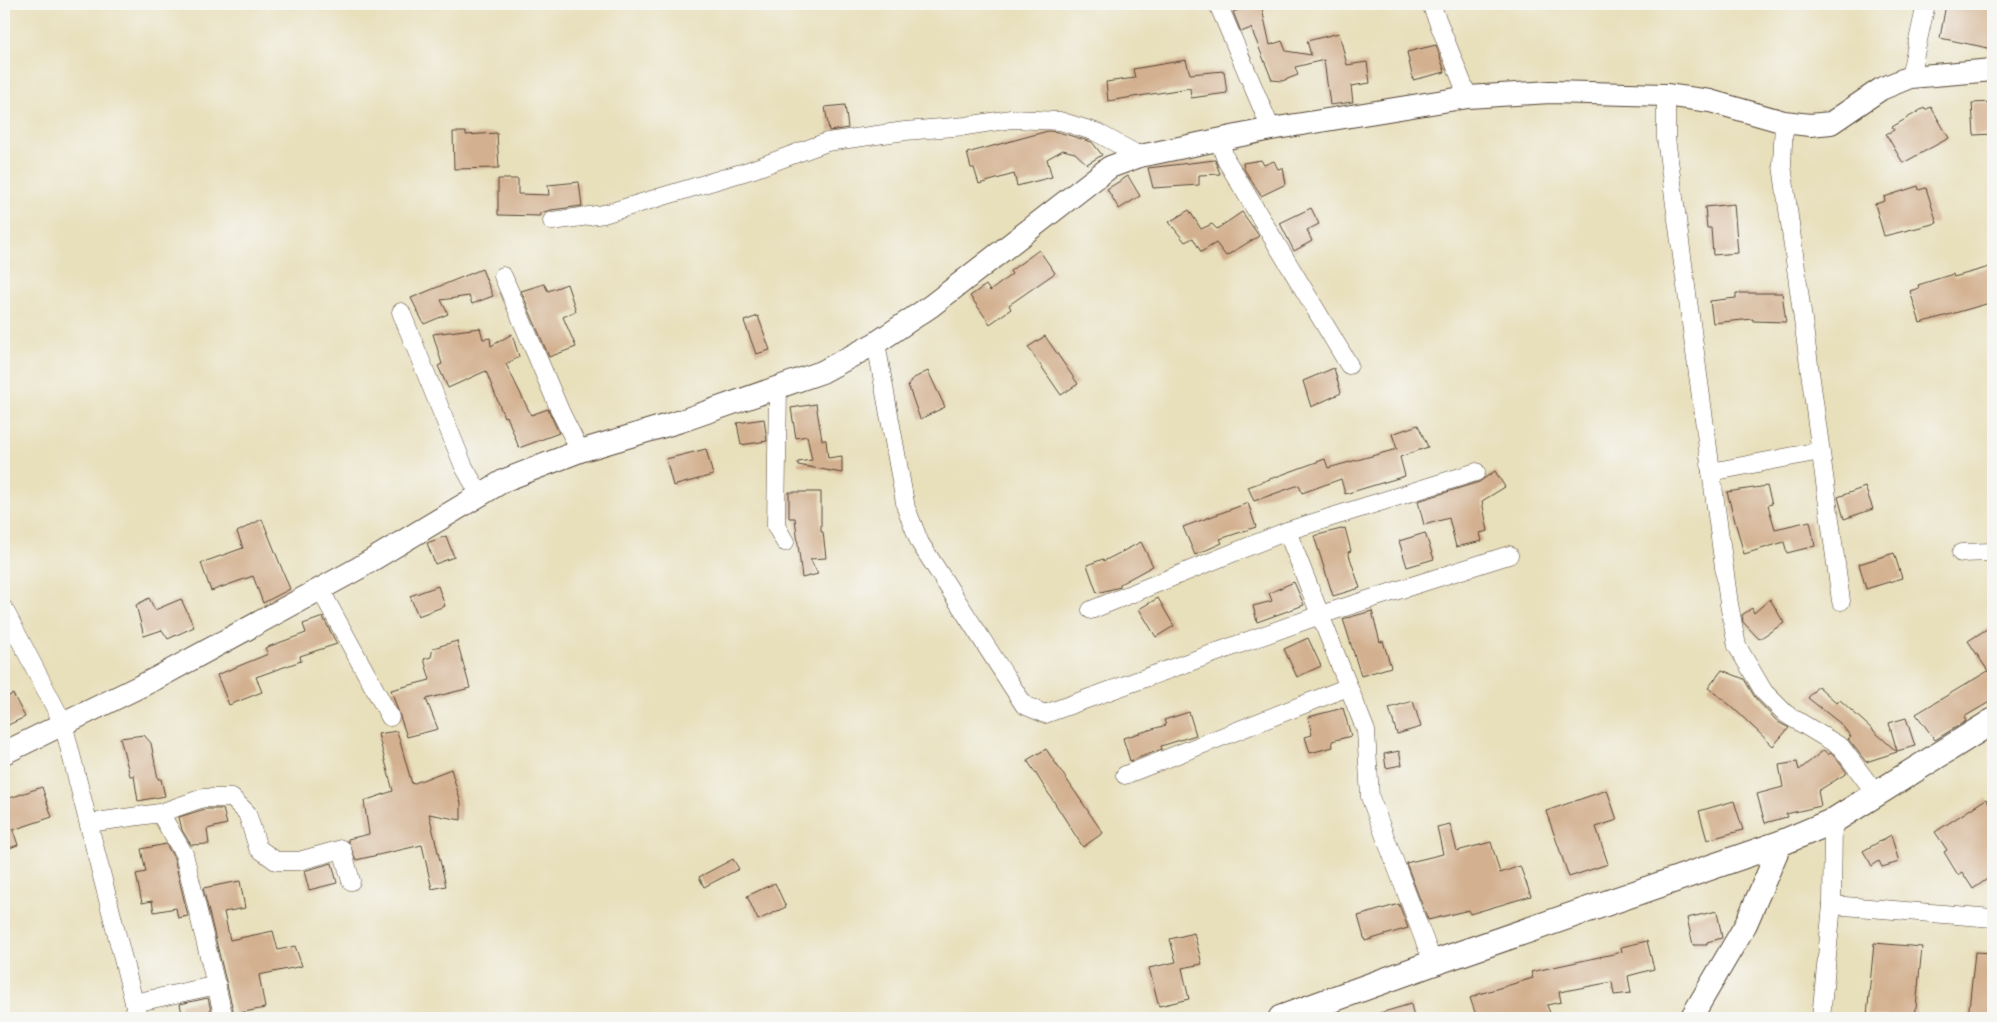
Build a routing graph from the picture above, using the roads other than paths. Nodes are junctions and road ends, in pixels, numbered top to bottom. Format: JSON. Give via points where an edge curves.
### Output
{"nodes":[{"id":1,"x":1218,"y":4,"type":"edge"},
{"id":2,"x":1431,"y":4,"type":"edge"},
{"id":3,"x":1926,"y":4,"type":"edge"},
{"id":4,"x":1993,"y":70,"type":"edge"},
{"id":5,"x":1910,"y":77,"type":"junction"},
{"id":6,"x":1666,"y":95,"type":"junction"},
{"id":7,"x":1468,"y":97,"type":"junction"},
{"id":8,"x":1784,"y":122,"type":"junction"},
{"id":9,"x":1272,"y":129,"type":"junction"},
{"id":10,"x":1219,"y":140,"type":"junction"},
{"id":11,"x":1140,"y":156,"type":"junction"},
{"id":12,"x":552,"y":221,"type":"dead end"},
{"id":13,"x":503,"y":276,"type":"dead end"},
{"id":14,"x":401,"y":312,"type":"dead end"},
{"id":15,"x":876,"y":343,"type":"junction"},
{"id":16,"x":1349,"y":365,"type":"dead end"},
{"id":17,"x":778,"y":387,"type":"junction"},
{"id":18,"x":580,"y":451,"type":"junction"},
{"id":19,"x":1820,"y":451,"type":"junction"},
{"id":20,"x":1476,"y":472,"type":"dead end"},
{"id":21,"x":1712,"y":472,"type":"junction"},
{"id":22,"x":480,"y":495,"type":"junction"},
{"id":23,"x":1287,"y":530,"type":"junction"},
{"id":24,"x":785,"y":542,"type":"dead end"},
{"id":25,"x":1960,"y":552,"type":"dead end"},
{"id":26,"x":1993,"y":552,"type":"edge"},
{"id":27,"x":1509,"y":554,"type":"dead end"},
{"id":28,"x":320,"y":589,"type":"junction"},
{"id":29,"x":1841,"y":602,"type":"dead end"},
{"id":30,"x":4,"y":609,"type":"edge"},
{"id":31,"x":1091,"y":610,"type":"dead end"},
{"id":32,"x":1320,"y":614,"type":"junction"},
{"id":33,"x":1348,"y":687,"type":"junction"},
{"id":34,"x":390,"y":717,"type":"dead end"},
{"id":35,"x":1993,"y":721,"type":"edge"},
{"id":36,"x":63,"y":723,"type":"junction"},
{"id":37,"x":4,"y":753,"type":"edge"},
{"id":38,"x":1125,"y":775,"type":"dead end"},
{"id":39,"x":1876,"y":794,"type":"junction"},
{"id":40,"x":160,"y":813,"type":"junction"},
{"id":41,"x":1833,"y":821,"type":"junction"},
{"id":42,"x":89,"y":823,"type":"junction"},
{"id":43,"x":1781,"y":843,"type":"junction"},
{"id":44,"x":351,"y":881,"type":"dead end"},
{"id":45,"x":1832,"y":905,"type":"junction"},
{"id":46,"x":1993,"y":918,"type":"edge"},
{"id":47,"x":1433,"y":963,"type":"junction"},
{"id":48,"x":217,"y":986,"type":"junction"},
{"id":49,"x":136,"y":1010,"type":"edge"},
{"id":50,"x":224,"y":1018,"type":"edge"},
{"id":51,"x":1281,"y":1018,"type":"edge"},
{"id":52,"x":1691,"y":1018,"type":"edge"},
{"id":53,"x":1821,"y":1018,"type":"edge"}],
"edges":[{"from":1,"to":9,"type":"street"},
{"from":2,"to":7,"type":"street"},
{"from":3,"to":5,"type":"street"},
{"from":4,"to":5,"type":"street"},
{"from":5,"to":8,"type":"street","via":[[1881,89],[1831,123]]},
{"from":6,"to":7,"type":"street","via":[[1550,92]]},
{"from":6,"to":8,"type":"street","via":[[1710,101]]},
{"from":6,"to":21,"type":"street","via":[[1666,138]]},
{"from":7,"to":9,"type":"street"},
{"from":8,"to":19,"type":"street","via":[[1782,165]]},
{"from":9,"to":10,"type":"street"},
{"from":10,"to":11,"type":"street"},
{"from":10,"to":16,"type":"street","via":[[1226,160]]},
{"from":11,"to":12,"type":"street","via":[[1096,132],[1060,121],[1011,118],[827,142],[751,170],[604,214]]},
{"from":11,"to":15,"type":"street","via":[[1110,167],[931,306]]},
{"from":13,"to":18,"type":"street"},
{"from":14,"to":22,"type":"street","via":[[464,467]]},
{"from":15,"to":17,"type":"street","via":[[822,372]]},
{"from":15,"to":32,"type":"street","via":[[906,508],[920,543],[1024,705],[1045,714]]},
{"from":17,"to":18,"type":"street","via":[[681,421]]},
{"from":17,"to":24,"type":"street","via":[[776,526]]},
{"from":18,"to":22,"type":"street","via":[[505,480]]},
{"from":19,"to":21,"type":"street"},
{"from":19,"to":29,"type":"street"},
{"from":20,"to":23,"type":"street"},
{"from":21,"to":39,"type":"street","via":[[1737,646],[1764,692],[1786,714],[1841,747]]},
{"from":22,"to":28,"type":"street"},
{"from":23,"to":31,"type":"street"},
{"from":23,"to":32,"type":"street"},
{"from":25,"to":26,"type":"street"},
{"from":27,"to":32,"type":"street"},
{"from":28,"to":34,"type":"street"},
{"from":28,"to":36,"type":"street","via":[[155,679]]},
{"from":30,"to":36,"type":"street"},
{"from":32,"to":33,"type":"street"},
{"from":33,"to":38,"type":"street"},
{"from":33,"to":47,"type":"street","via":[[1366,730],[1370,797]]},
{"from":35,"to":39,"type":"main road"},
{"from":36,"to":37,"type":"street"},
{"from":36,"to":42,"type":"street"},
{"from":39,"to":41,"type":"main road"},
{"from":40,"to":42,"type":"street"},
{"from":40,"to":44,"type":"street","via":[[203,798],[232,798],[246,812],[258,848],[276,861],[299,860],[342,849]]},
{"from":40,"to":48,"type":"street","via":[[184,854]]},
{"from":41,"to":43,"type":"main road"},
{"from":41,"to":45,"type":"street"},
{"from":42,"to":49,"type":"street"},
{"from":43,"to":47,"type":"main road"},
{"from":43,"to":52,"type":"street","via":[[1746,924]]},
{"from":45,"to":46,"type":"street"},
{"from":45,"to":53,"type":"street"},
{"from":47,"to":51,"type":"main road"},
{"from":48,"to":49,"type":"street"},
{"from":48,"to":50,"type":"street"}]}
